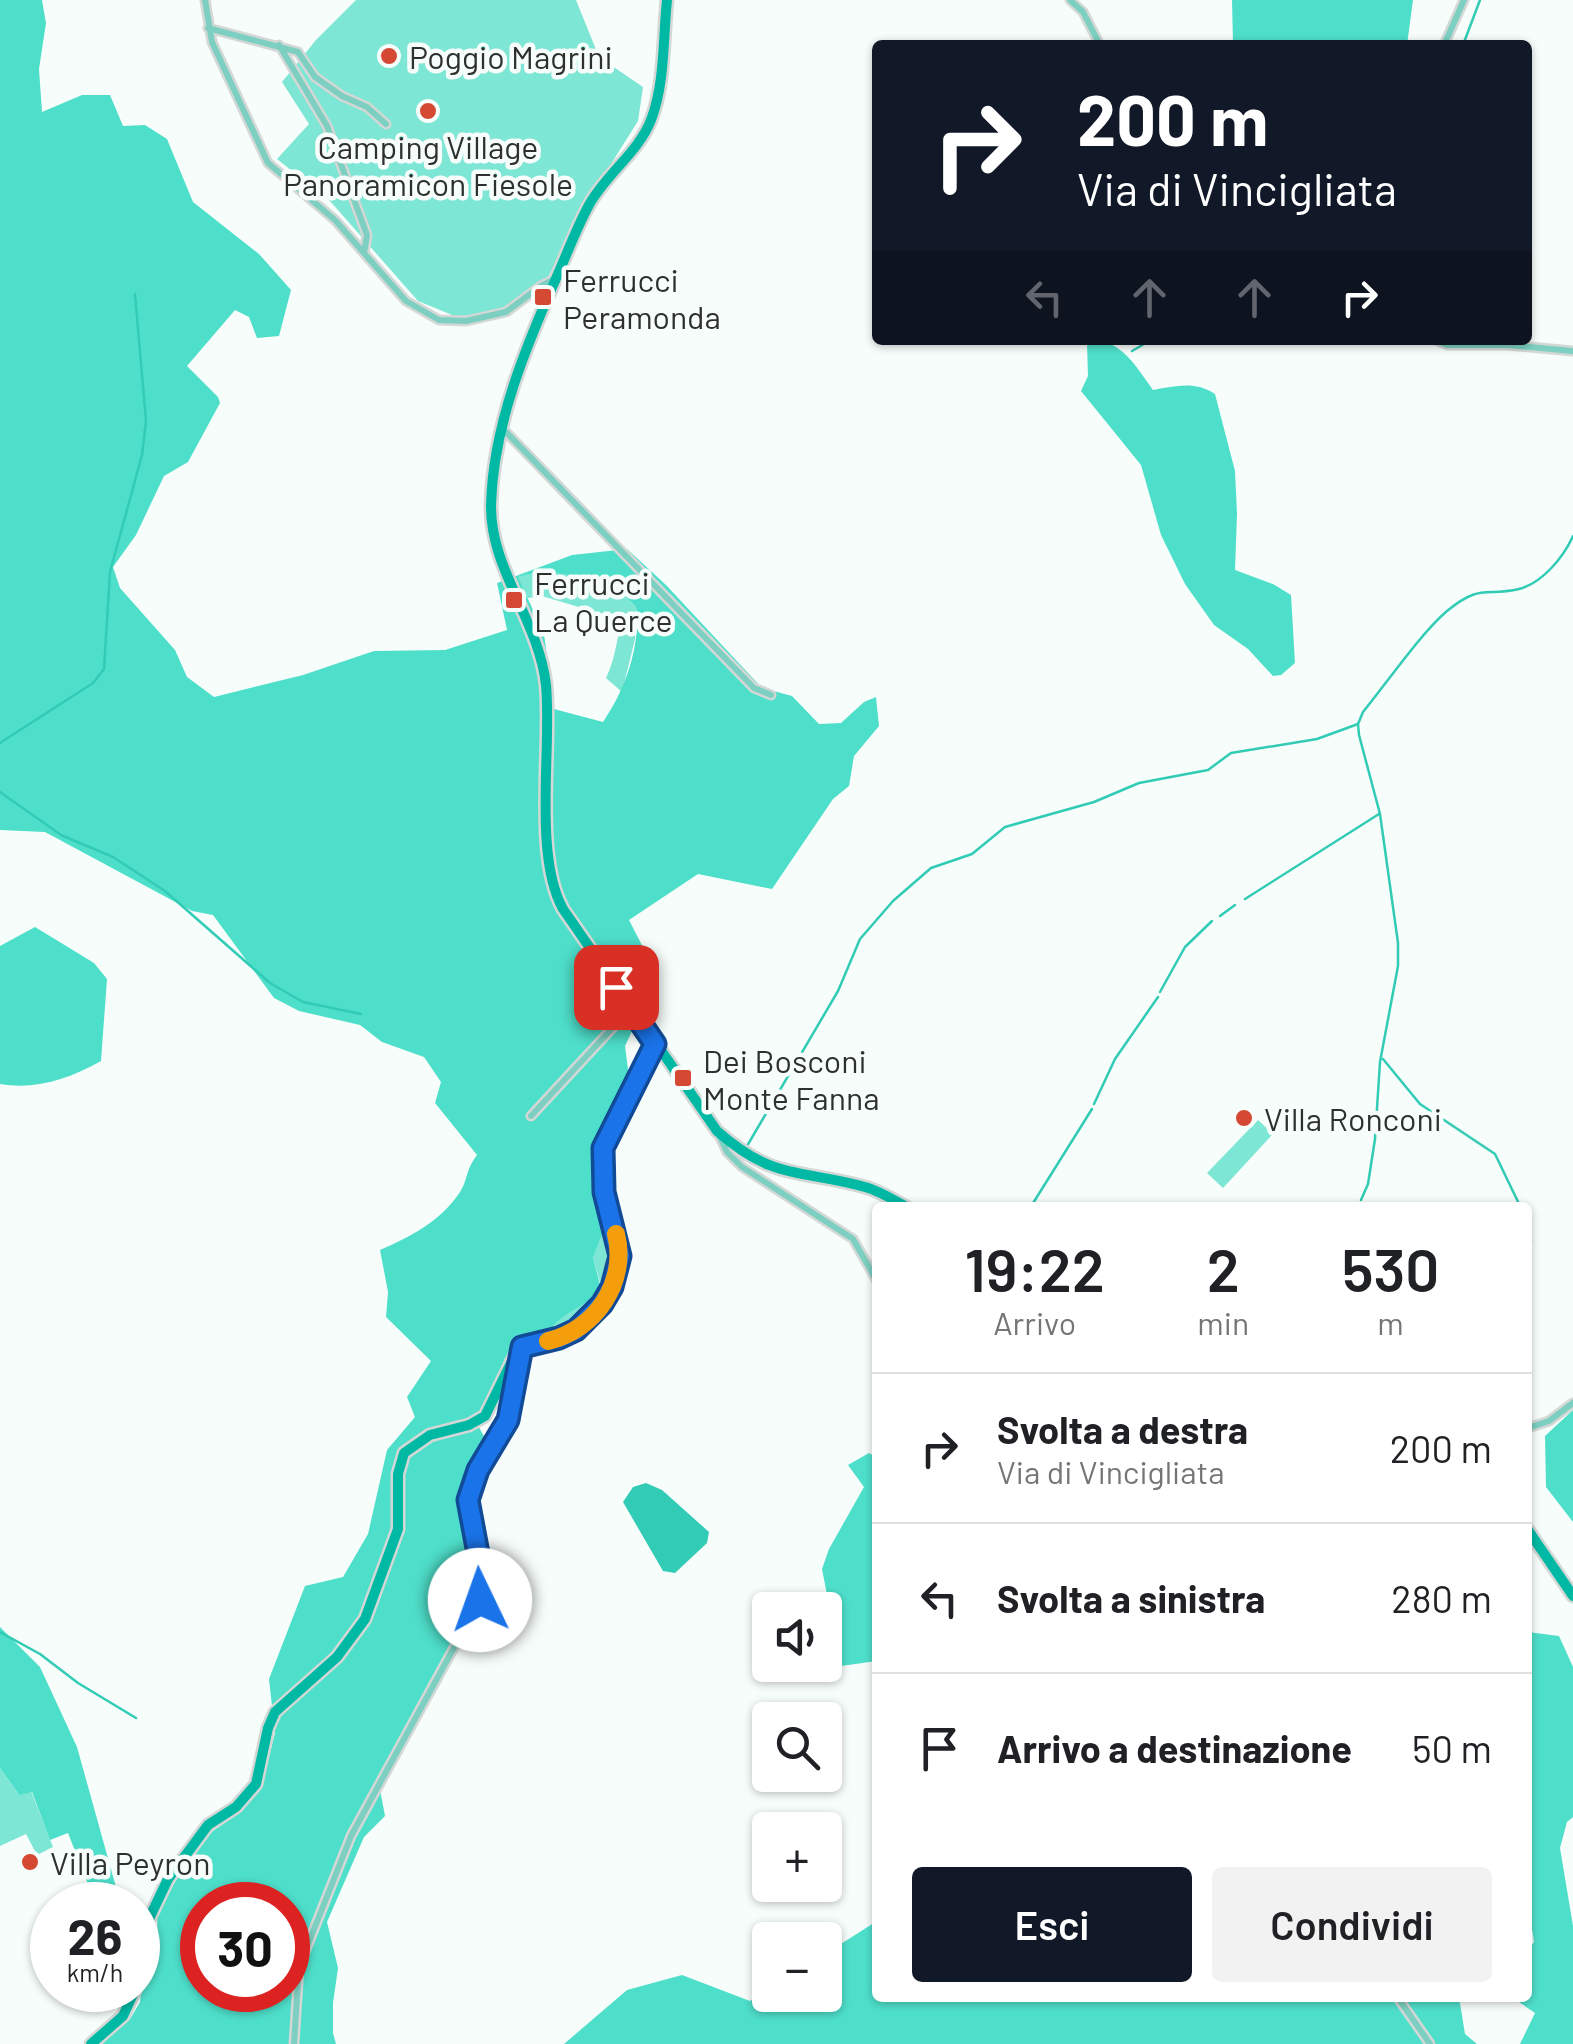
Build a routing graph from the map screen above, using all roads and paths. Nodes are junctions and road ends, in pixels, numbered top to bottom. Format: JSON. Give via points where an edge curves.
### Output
{"nodes":[{"id":1,"x":204,"y":0,"type":"edge"},
{"id":2,"x":667,"y":0,"type":"edge"},
{"id":3,"x":1070,"y":0,"type":"edge"},
{"id":4,"x":1464,"y":0,"type":"edge"},
{"id":5,"x":208,"y":28,"type":"junction"},
{"id":6,"x":1097,"y":40,"type":"edge"},
{"id":7,"x":1446,"y":40,"type":"edge"},
{"id":8,"x":280,"y":45,"type":"junction"},
{"id":9,"x":386,"y":124,"type":"dead end"},
{"id":10,"x":364,"y":254,"type":"junction"},
{"id":11,"x":555,"y":279,"type":"junction"},
{"id":12,"x":1446,"y":345,"type":"edge"},
{"id":13,"x":1520,"y":345,"type":"edge"},
{"id":14,"x":1520,"y":345,"type":"edge"},
{"id":15,"x":1573,"y":351,"type":"edge"},
{"id":16,"x":502,"y":428,"type":"junction"},
{"id":17,"x":772,"y":696,"type":"dead end"},
{"id":18,"x":631,"y":1008,"type":"junction"},
{"id":19,"x":655,"y":1044,"type":"junction"},
{"id":20,"x":531,"y":1116,"type":"dead end"},
{"id":21,"x":717,"y":1131,"type":"junction"},
{"id":22,"x":896,"y":1202,"type":"edge"},
{"id":23,"x":872,"y":1270,"type":"edge"},
{"id":24,"x":522,"y":1347,"type":"junction"},
{"id":25,"x":1573,"y":1402,"type":"edge"},
{"id":26,"x":1532,"y":1427,"type":"edge"},
{"id":27,"x":1532,"y":1536,"type":"edge"},
{"id":28,"x":1573,"y":1596,"type":"edge"},
{"id":29,"x":160,"y":1896,"type":"edge"},
{"id":30,"x":1401,"y":2002,"type":"edge"},
{"id":31,"x":124,"y":2012,"type":"edge"},
{"id":32,"x":91,"y":2044,"type":"edge"},
{"id":33,"x":294,"y":2044,"type":"edge"},
{"id":34,"x":1430,"y":2044,"type":"edge"}],
"edges":[{"from":1,"to":5,"type":"street"},
{"from":2,"to":11,"type":"main road","via":[[653,115],[587,207]]},
{"from":3,"to":6,"type":"street"},
{"from":4,"to":7,"type":"street"},
{"from":5,"to":8,"type":"street"},
{"from":5,"to":10,"type":"street","via":[[268,163]]},
{"from":8,"to":9,"type":"street","via":[[298,52],[316,77]]},
{"from":8,"to":10,"type":"street","via":[[326,126],[367,235]]},
{"from":10,"to":11,"type":"street","via":[[406,301],[450,322],[506,312]]},
{"from":11,"to":16,"type":"main road"},
{"from":12,"to":13,"type":"street"},
{"from":14,"to":15,"type":"street"},
{"from":16,"to":17,"type":"street","via":[[754,688]]},
{"from":16,"to":18,"type":"main road","via":[[492,520],[544,672],[552,880],[563,909]]},
{"from":18,"to":19,"type":"main road"},
{"from":18,"to":20,"type":"street"},
{"from":19,"to":21,"type":"main road"},
{"from":19,"to":24,"type":"main road","via":[[603,1148],[604,1192],[620,1256],[612,1287],[576,1330]]},
{"from":21,"to":22,"type":"main road","via":[[774,1169],[864,1186]]},
{"from":21,"to":23,"type":"street","via":[[742,1167],[853,1239]]},
{"from":24,"to":29,"type":"main road","via":[[485,1416],[430,1435],[404,1453],[398,1529],[365,1619],[338,1658],[275,1712],[256,1784],[208,1825]]},
{"from":24,"to":33,"type":"street","via":[[508,1420],[468,1500],[480,1600],[351,1836],[299,1967]]},
{"from":25,"to":26,"type":"street"},
{"from":27,"to":28,"type":"main road"},
{"from":30,"to":34,"type":"street"},
{"from":31,"to":32,"type":"main road"}]}
